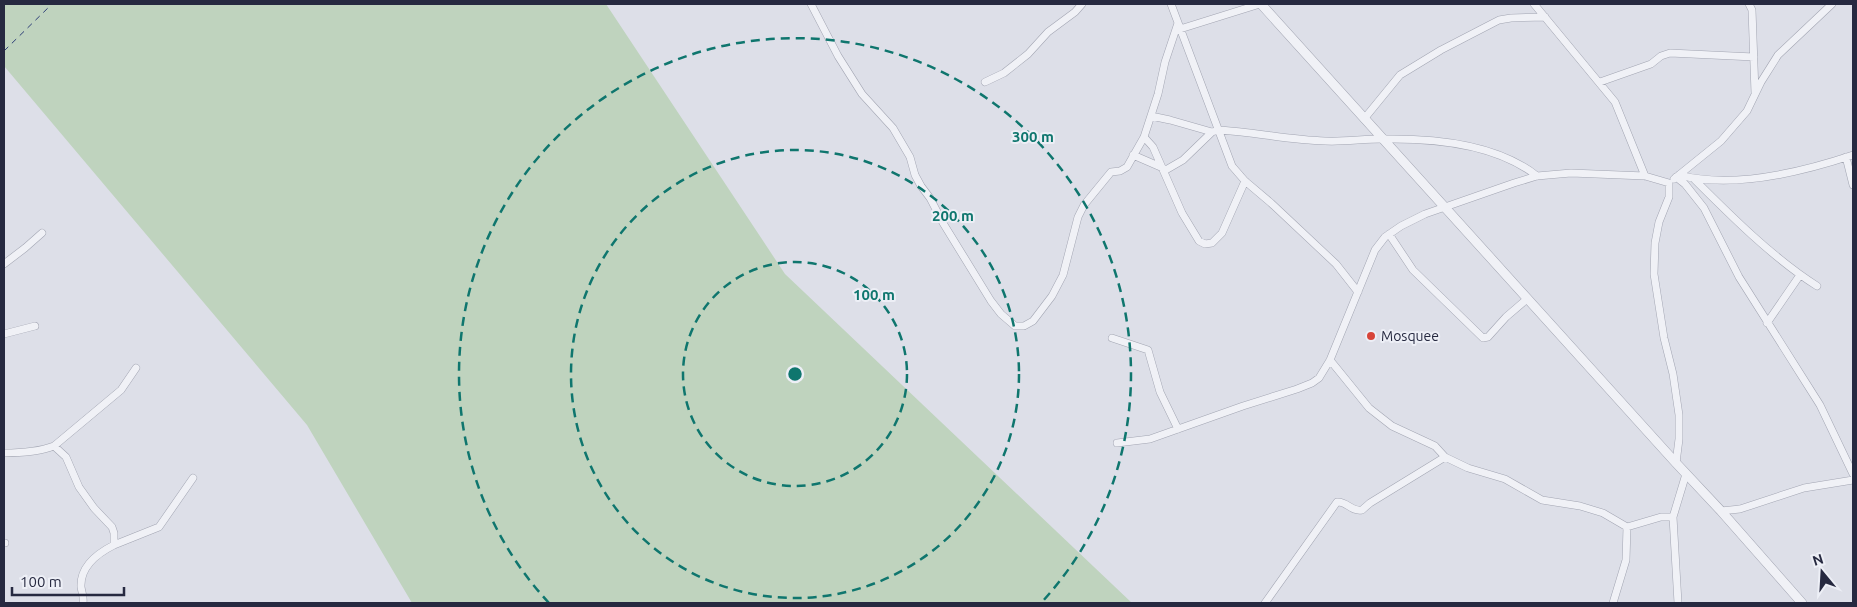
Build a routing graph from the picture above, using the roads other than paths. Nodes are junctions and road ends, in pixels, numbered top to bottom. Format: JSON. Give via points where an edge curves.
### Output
{"nodes":[{"id":1,"x":811,"y":4,"type":"edge"},
{"id":2,"x":1082,"y":4,"type":"edge"},
{"id":3,"x":1170,"y":4,"type":"edge"},
{"id":4,"x":1260,"y":4,"type":"edge"},
{"id":5,"x":1534,"y":4,"type":"edge"},
{"id":6,"x":1749,"y":4,"type":"edge"},
{"id":7,"x":1832,"y":4,"type":"edge"},
{"id":8,"x":1544,"y":17,"type":"junction"},
{"id":9,"x":1179,"y":26,"type":"junction"},
{"id":10,"x":1754,"y":57,"type":"junction"},
{"id":11,"x":985,"y":82,"type":"dead end"},
{"id":12,"x":1600,"y":82,"type":"junction"},
{"id":13,"x":1755,"y":93,"type":"junction"},
{"id":14,"x":1151,"y":116,"type":"junction"},
{"id":15,"x":1364,"y":119,"type":"junction"},
{"id":16,"x":1216,"y":131,"type":"junction"},
{"id":17,"x":1144,"y":137,"type":"junction"},
{"id":18,"x":1382,"y":139,"type":"junction"},
{"id":19,"x":1133,"y":155,"type":"junction"},
{"id":20,"x":1850,"y":156,"type":"edge"},
{"id":21,"x":1164,"y":169,"type":"junction"},
{"id":22,"x":1538,"y":176,"type":"junction"},
{"id":23,"x":1646,"y":176,"type":"junction"},
{"id":24,"x":1677,"y":176,"type":"junction"},
{"id":25,"x":1694,"y":179,"type":"junction"},
{"id":26,"x":1245,"y":181,"type":"junction"},
{"id":27,"x":1670,"y":183,"type":"junction"},
{"id":28,"x":1853,"y":185,"type":"edge"},
{"id":29,"x":1444,"y":208,"type":"junction"},
{"id":30,"x":42,"y":233,"type":"dead end"},
{"id":31,"x":1389,"y":234,"type":"junction"},
{"id":32,"x":4,"y":264,"type":"edge"},
{"id":33,"x":1800,"y":275,"type":"junction"},
{"id":34,"x":1817,"y":286,"type":"dead end"},
{"id":35,"x":1358,"y":292,"type":"junction"},
{"id":36,"x":1527,"y":299,"type":"junction"},
{"id":37,"x":1767,"y":323,"type":"junction"},
{"id":38,"x":35,"y":326,"type":"dead end"},
{"id":39,"x":4,"y":334,"type":"edge"},
{"id":40,"x":1112,"y":338,"type":"dead end"},
{"id":41,"x":1330,"y":360,"type":"junction"},
{"id":42,"x":136,"y":368,"type":"dead end"},
{"id":43,"x":1178,"y":430,"type":"junction"},
{"id":44,"x":1117,"y":442,"type":"dead end"},
{"id":45,"x":54,"y":446,"type":"junction"},
{"id":46,"x":4,"y":453,"type":"edge"},
{"id":47,"x":1445,"y":456,"type":"junction"},
{"id":48,"x":1676,"y":463,"type":"junction"},
{"id":49,"x":1686,"y":474,"type":"junction"},
{"id":50,"x":1853,"y":474,"type":"edge"},
{"id":51,"x":193,"y":478,"type":"dead end"},
{"id":52,"x":1853,"y":480,"type":"edge"},
{"id":53,"x":1721,"y":511,"type":"junction"},
{"id":54,"x":1673,"y":517,"type":"junction"},
{"id":55,"x":1627,"y":527,"type":"junction"},
{"id":56,"x":114,"y":545,"type":"junction"},
{"id":57,"x":83,"y":603,"type":"edge"},
{"id":58,"x":1265,"y":603,"type":"edge"},
{"id":59,"x":1612,"y":603,"type":"edge"},
{"id":60,"x":1678,"y":603,"type":"edge"},
{"id":61,"x":1802,"y":603,"type":"edge"}],
"edges":[{"from":1,"to":19,"type":"street","via":[[862,94],[893,128],[921,186],[991,301],[1015,326],[1033,321],[1052,296],[1063,275],[1078,216],[1084,205],[1108,175],[1123,170]]},
{"from":2,"to":11,"type":"street","via":[[1048,32],[1028,54],[1004,73]]},
{"from":3,"to":9,"type":"street"},
{"from":4,"to":9,"type":"street"},
{"from":4,"to":15,"type":"street"},
{"from":5,"to":8,"type":"street"},
{"from":6,"to":10,"type":"street"},
{"from":7,"to":13,"type":"street","via":[[1778,55]]},
{"from":8,"to":12,"type":"street"},
{"from":8,"to":15,"type":"street","via":[[1499,20],[1441,50],[1400,75]]},
{"from":9,"to":14,"type":"street","via":[[1165,62]]},
{"from":9,"to":16,"type":"street"},
{"from":10,"to":12,"type":"street","via":[[1670,53],[1651,64]]},
{"from":10,"to":13,"type":"street"},
{"from":12,"to":23,"type":"street","via":[[1615,102]]},
{"from":13,"to":24,"type":"street","via":[[1747,112],[1721,141]]},
{"from":14,"to":16,"type":"street"},
{"from":14,"to":17,"type":"street"},
{"from":15,"to":18,"type":"street"},
{"from":16,"to":18,"type":"street","via":[[1325,141]]},
{"from":16,"to":21,"type":"street","via":[[1183,160]]},
{"from":16,"to":26,"type":"street","via":[[1232,166]]},
{"from":17,"to":19,"type":"street"},
{"from":17,"to":21,"type":"street"},
{"from":18,"to":22,"type":"street","via":[[1444,142],[1481,150],[1507,157]]},
{"from":18,"to":29,"type":"street"},
{"from":19,"to":21,"type":"street"},
{"from":20,"to":25,"type":"street","via":[[1795,171],[1757,177]]},
{"from":20,"to":28,"type":"street"},
{"from":21,"to":26,"type":"street","via":[[1182,213],[1199,241],[1205,244],[1212,243],[1222,233]]},
{"from":22,"to":23,"type":"street","via":[[1571,173]]},
{"from":22,"to":29,"type":"street"},
{"from":23,"to":27,"type":"street"},
{"from":24,"to":25,"type":"street"},
{"from":24,"to":27,"type":"street"},
{"from":24,"to":37,"type":"street","via":[[1704,208]]},
{"from":25,"to":33,"type":"street"},
{"from":26,"to":35,"type":"street","via":[[1336,264]]},
{"from":27,"to":48,"type":"street","via":[[1669,197],[1656,236],[1654,274],[1679,415]]},
{"from":29,"to":31,"type":"street","via":[[1425,214]]},
{"from":29,"to":36,"type":"street"},
{"from":30,"to":32,"type":"street"},
{"from":31,"to":35,"type":"street","via":[[1375,250]]},
{"from":31,"to":36,"type":"street","via":[[1413,270],[1483,338],[1488,337]]},
{"from":33,"to":34,"type":"street"},
{"from":33,"to":37,"type":"street"},
{"from":35,"to":41,"type":"street"},
{"from":36,"to":48,"type":"street"},
{"from":37,"to":50,"type":"street","via":[[1820,405]]},
{"from":38,"to":39,"type":"street"},
{"from":40,"to":43,"type":"street","via":[[1148,350],[1160,392]]},
{"from":41,"to":43,"type":"street","via":[[1312,383]]},
{"from":41,"to":47,"type":"street","via":[[1369,408],[1392,426],[1435,446]]},
{"from":42,"to":45,"type":"street","via":[[121,390]]},
{"from":43,"to":44,"type":"street","via":[[1150,439]]},
{"from":45,"to":46,"type":"street"},
{"from":45,"to":56,"type":"street","via":[[66,457],[94,508],[112,527]]},
{"from":47,"to":55,"type":"street","via":[[1468,468],[1505,479],[1542,500],[1603,513]]},
{"from":47,"to":58,"type":"street","via":[[1362,510],[1337,502]]},
{"from":48,"to":49,"type":"street"},
{"from":49,"to":53,"type":"street"},
{"from":49,"to":54,"type":"street"},
{"from":51,"to":56,"type":"street","via":[[159,527]]},
{"from":52,"to":53,"type":"street","via":[[1804,488],[1740,509]]},
{"from":53,"to":61,"type":"street"},
{"from":54,"to":55,"type":"street","via":[[1661,517]]},
{"from":54,"to":60,"type":"street"},
{"from":55,"to":59,"type":"street","via":[[1626,560]]},
{"from":56,"to":57,"type":"street","via":[[94,558],[85,570],[81,588]]}]}
